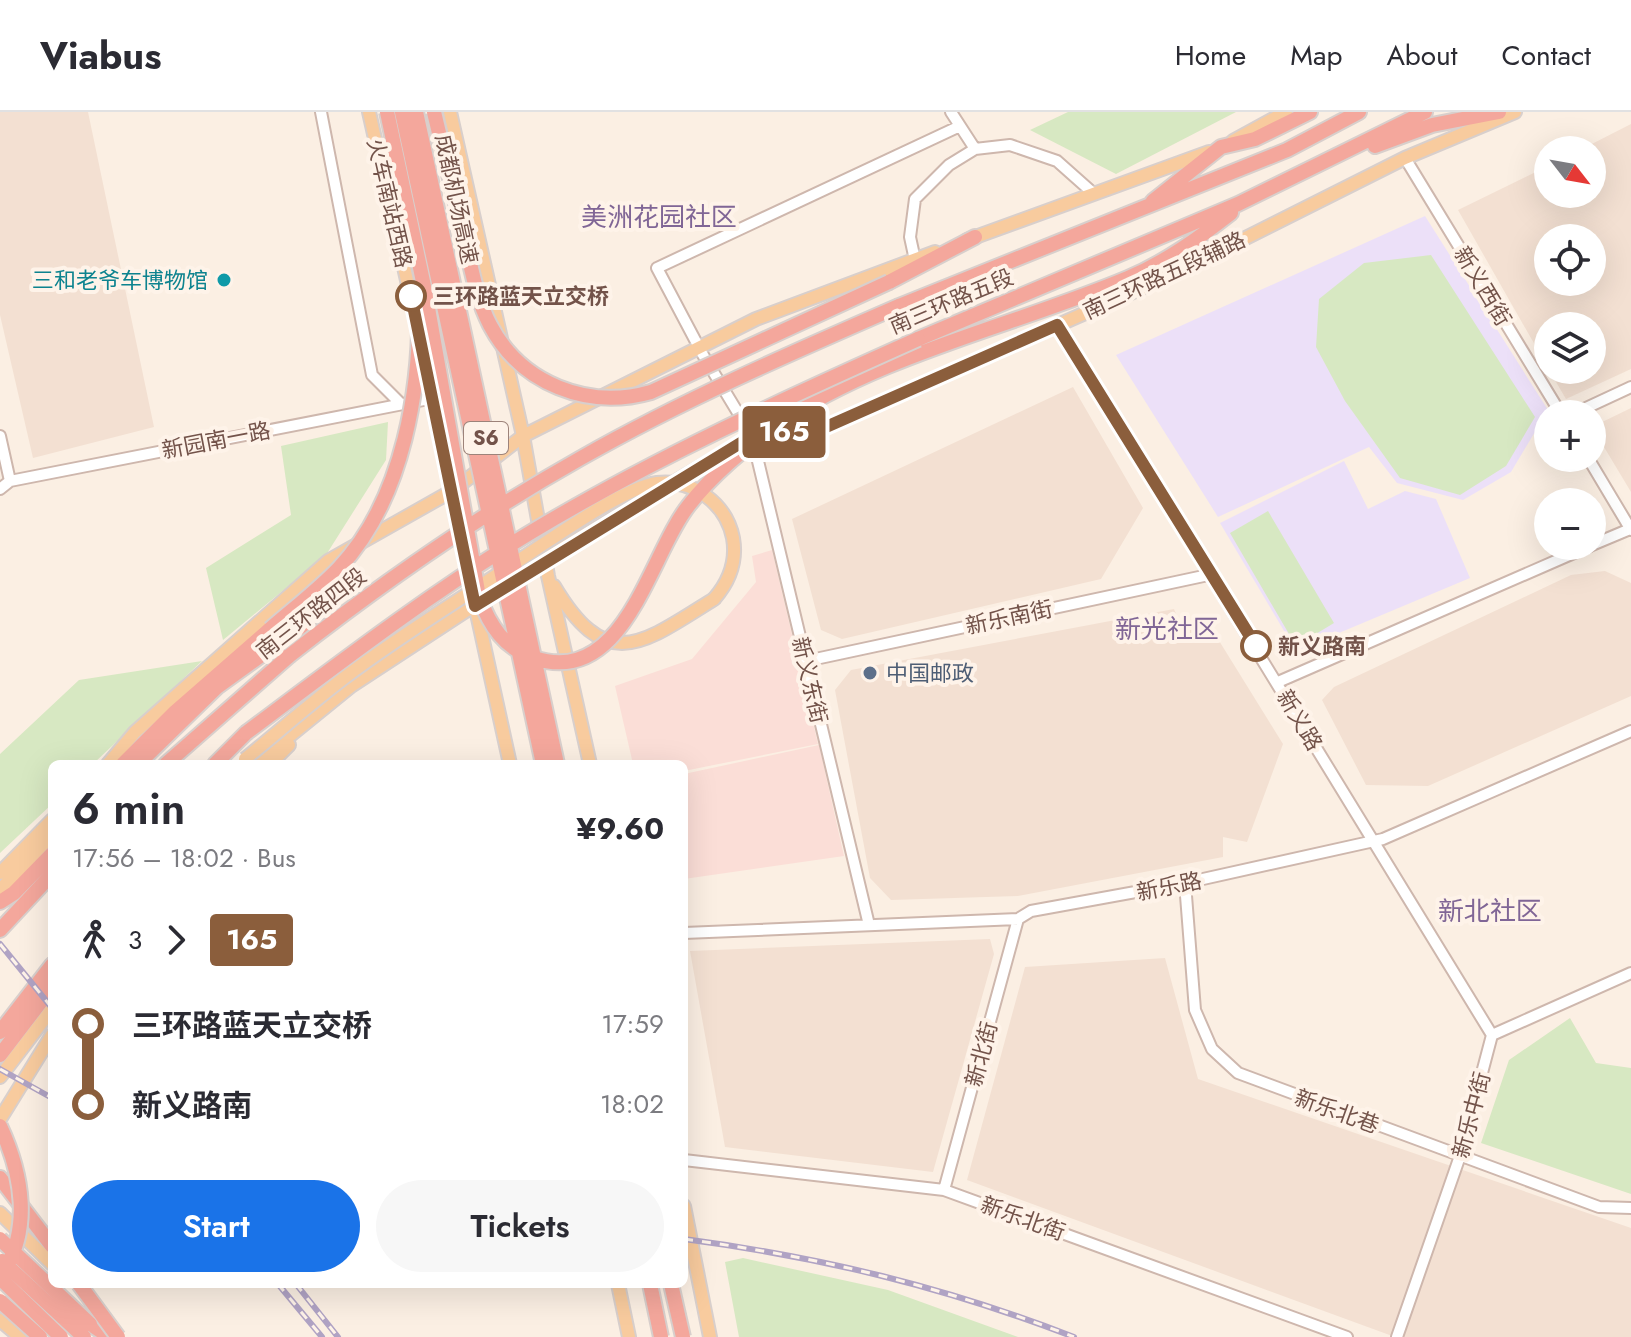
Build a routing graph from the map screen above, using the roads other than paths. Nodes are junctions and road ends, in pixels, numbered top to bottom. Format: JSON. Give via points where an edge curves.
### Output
{"nodes":[{"id":1,"x":321,"y":112,"type":"edge"},
{"id":2,"x":369,"y":112,"type":"edge"},
{"id":3,"x":387,"y":112,"type":"edge"},
{"id":4,"x":402,"y":112,"type":"edge"},
{"id":5,"x":416,"y":112,"type":"edge"},
{"id":6,"x":434,"y":112,"type":"edge"},
{"id":7,"x":450,"y":112,"type":"edge"},
{"id":8,"x":951,"y":112,"type":"edge"},
{"id":9,"x":1310,"y":112,"type":"edge"},
{"id":10,"x":1359,"y":112,"type":"edge"},
{"id":11,"x":1425,"y":112,"type":"edge"},
{"id":12,"x":1499,"y":112,"type":"edge"},
{"id":13,"x":1515,"y":112,"type":"edge"},
{"id":14,"x":1287,"y":118,"type":"edge"},
{"id":15,"x":960,"y":126,"type":"junction"},
{"id":16,"x":1221,"y":147,"type":"junction"},
{"id":17,"x":975,"y":149,"type":"junction"},
{"id":18,"x":1405,"y":158,"type":"junction"},
{"id":19,"x":1307,"y":171,"type":"junction"},
{"id":20,"x":1093,"y":193,"type":"junction"},
{"id":21,"x":1251,"y":198,"type":"junction"},
{"id":22,"x":1139,"y":212,"type":"junction"},
{"id":23,"x":975,"y":237,"type":"junction"},
{"id":24,"x":417,"y":258,"type":"junction"},
{"id":25,"x":915,"y":260,"type":"junction"},
{"id":26,"x":1057,"y":325,"type":"junction"},
{"id":27,"x":700,"y":348,"type":"junction"},
{"id":28,"x":1631,"y":387,"type":"edge"},
{"id":29,"x":434,"y":398,"type":"junction"},
{"id":30,"x":1552,"y":400,"type":"edge"},
{"id":31,"x":1603,"y":400,"type":"edge"},
{"id":32,"x":401,"y":404,"type":"junction"},
{"id":33,"x":0,"y":436,"type":"edge"},
{"id":34,"x":523,"y":436,"type":"junction"},
{"id":35,"x":752,"y":436,"type":"junction"},
{"id":36,"x":1596,"y":472,"type":"edge"},
{"id":37,"x":10,"y":481,"type":"junction"},
{"id":38,"x":0,"y":489,"type":"edge"},
{"id":39,"x":452,"y":491,"type":"junction"},
{"id":40,"x":494,"y":511,"type":"joint"},
{"id":41,"x":1631,"y":529,"type":"edge"},
{"id":42,"x":1606,"y":540,"type":"edge"},
{"id":43,"x":545,"y":559,"type":"junction"},
{"id":44,"x":1559,"y":560,"type":"edge"},
{"id":45,"x":1213,"y":574,"type":"junction"},
{"id":46,"x":548,"y":576,"type":"junction"},
{"id":47,"x":475,"y":606,"type":"junction"},
{"id":48,"x":289,"y":650,"type":"junction"},
{"id":49,"x":806,"y":661,"type":"junction"},
{"id":50,"x":1278,"y":682,"type":"junction"},
{"id":51,"x":330,"y":703,"type":"junction"},
{"id":52,"x":1631,"y":731,"type":"edge"},
{"id":53,"x":114,"y":760,"type":"edge"},
{"id":54,"x":116,"y":760,"type":"edge"},
{"id":55,"x":142,"y":760,"type":"edge"},
{"id":56,"x":170,"y":760,"type":"edge"},
{"id":57,"x":219,"y":760,"type":"edge"},
{"id":58,"x":249,"y":760,"type":"edge"},
{"id":59,"x":250,"y":760,"type":"edge"},
{"id":60,"x":274,"y":760,"type":"edge"},
{"id":61,"x":509,"y":760,"type":"edge"},
{"id":62,"x":542,"y":760,"type":"edge"},
{"id":63,"x":556,"y":760,"type":"edge"},
{"id":64,"x":589,"y":760,"type":"edge"},
{"id":65,"x":48,"y":824,"type":"edge"},
{"id":66,"x":48,"y":839,"type":"edge"},
{"id":67,"x":1373,"y":841,"type":"junction"},
{"id":68,"x":48,"y":858,"type":"edge"},
{"id":69,"x":0,"y":873,"type":"edge"},
{"id":70,"x":48,"y":878,"type":"edge"},
{"id":71,"x":1185,"y":883,"type":"junction"},
{"id":72,"x":0,"y":890,"type":"edge"},
{"id":73,"x":0,"y":902,"type":"edge"},
{"id":74,"x":1018,"y":919,"type":"junction"},
{"id":75,"x":869,"y":925,"type":"junction"},
{"id":76,"x":0,"y":930,"type":"edge"},
{"id":77,"x":688,"y":933,"type":"edge"},
{"id":78,"x":48,"y":970,"type":"edge"},
{"id":79,"x":1631,"y":973,"type":"edge"},
{"id":80,"x":48,"y":992,"type":"edge"},
{"id":81,"x":48,"y":1014,"type":"edge"},
{"id":82,"x":0,"y":1032,"type":"edge"},
{"id":83,"x":1492,"y":1035,"type":"junction"},
{"id":84,"x":48,"y":1041,"type":"edge"},
{"id":85,"x":0,"y":1055,"type":"edge"},
{"id":86,"x":0,"y":1077,"type":"edge"},
{"id":87,"x":0,"y":1119,"type":"edge"},
{"id":88,"x":0,"y":1126,"type":"edge"},
{"id":89,"x":1460,"y":1156,"type":"junction"},
{"id":90,"x":688,"y":1160,"type":"edge"},
{"id":91,"x":0,"y":1178,"type":"edge"},
{"id":92,"x":944,"y":1190,"type":"junction"},
{"id":93,"x":1631,"y":1208,"type":"edge"},
{"id":94,"x":0,"y":1213,"type":"edge"},
{"id":95,"x":688,"y":1226,"type":"edge"},
{"id":96,"x":0,"y":1239,"type":"edge"},
{"id":97,"x":48,"y":1241,"type":"edge"},
{"id":98,"x":0,"y":1259,"type":"edge"},
{"id":99,"x":48,"y":1260,"type":"edge"},
{"id":100,"x":0,"y":1278,"type":"edge"},
{"id":101,"x":77,"y":1288,"type":"edge"},
{"id":102,"x":82,"y":1288,"type":"edge"},
{"id":103,"x":619,"y":1288,"type":"edge"},
{"id":104,"x":651,"y":1288,"type":"edge"},
{"id":105,"x":672,"y":1288,"type":"edge"},
{"id":106,"x":0,"y":1301,"type":"edge"},
{"id":107,"x":0,"y":1320,"type":"edge"},
{"id":108,"x":87,"y":1330,"type":"edge"},
{"id":109,"x":20,"y":1337,"type":"edge"},
{"id":110,"x":40,"y":1337,"type":"edge"},
{"id":111,"x":61,"y":1337,"type":"edge"},
{"id":112,"x":110,"y":1337,"type":"edge"},
{"id":113,"x":118,"y":1337,"type":"edge"},
{"id":114,"x":127,"y":1337,"type":"edge"},
{"id":115,"x":629,"y":1337,"type":"edge"},
{"id":116,"x":661,"y":1337,"type":"edge"},
{"id":117,"x":683,"y":1337,"type":"edge"},
{"id":118,"x":710,"y":1337,"type":"edge"},
{"id":119,"x":1347,"y":1337,"type":"edge"},
{"id":120,"x":1397,"y":1337,"type":"edge"}],
"edges":[{"from":1,"to":32,"type":"street","via":[[372,375]]},
{"from":2,"to":29,"type":"main road","name":"火车南站西路","number":"S6"},
{"from":3,"to":24,"type":"highway","bridge":true},
{"from":4,"to":62,"type":"highway","name":"成都机场高速","number":"S6","bridge":true},
{"from":5,"to":63,"type":"highway","name":"成都机场高速","number":"S6","bridge":true},
{"from":6,"to":23,"type":"highway","bridge":true,"via":[[474,282],[489,323],[516,359],[567,392],[615,398],[651,392]]},
{"from":7,"to":34,"type":"main road"},
{"from":8,"to":15,"type":"street"},
{"from":9,"to":14,"type":"highway"},
{"from":10,"to":22,"type":"highway","name":"南三环路五段","via":[[1287,150]]},
{"from":11,"to":19,"type":"highway","name":"南三环路五段"},
{"from":12,"to":19,"type":"highway","via":[[1432,125]]},
{"from":13,"to":18,"type":"main road","name":"南三环路五段辅路"},
{"from":14,"to":16,"type":"highway","via":[[1255,139]]},
{"from":15,"to":17,"type":"street"},
{"from":15,"to":27,"type":"street","name":"新义东街","via":[[657,268]]},
{"from":16,"to":20,"type":"main road"},
{"from":16,"to":22,"type":"highway"},
{"from":17,"to":20,"type":"street","via":[[1010,145],[1057,161]]},
{"from":17,"to":25,"type":"street","via":[[949,165],[915,199],[910,237]]},
{"from":18,"to":26,"type":"main road","name":"南三环路五段辅路","via":[[1174,274]]},
{"from":18,"to":30,"type":"street","name":"新义西街"},
{"from":19,"to":21,"type":"highway","name":"南三环路五段"},
{"from":20,"to":23,"type":"main road"},
{"from":21,"to":24,"type":"highway","bridge":true,"via":[[1174,254],[1130,277],[891,365],[800,408],[739,452],[688,506],[634,607],[605,643],[575,659],[556,662],[511,648],[487,618],[479,597]]},
{"from":21,"to":57,"type":"highway","name":"南三环路五段","bridge":true,"via":[[811,386],[586,500],[398,618],[246,733]]},
{"from":22,"to":40,"type":"highway","name":"南三环路五段","bridge":true,"via":[[899,306],[673,409]]},
{"from":23,"to":25,"type":"main road"},
{"from":24,"to":54,"type":"highway","bridge":true,"via":[[420,321],[413,393],[389,484],[362,536],[341,566]]},
{"from":25,"to":27,"type":"main road","via":[[756,319]]},
{"from":26,"to":35,"type":"main road","name":"南三环路五段辅路","via":[[826,427]]},
{"from":26,"to":45,"type":"street","name":"新义路"},
{"from":27,"to":34,"type":"main road"},
{"from":27,"to":35,"type":"street","name":"新义东街"},
{"from":28,"to":31,"type":"street"},
{"from":29,"to":32,"type":"street","name":"新园南一路"},
{"from":29,"to":39,"type":"main road","name":"火车南站西路","number":"S6"},
{"from":32,"to":37,"type":"street","name":"新园南一路"},
{"from":33,"to":37,"type":"street"},
{"from":34,"to":39,"type":"main road"},
{"from":34,"to":43,"type":"main road"},
{"from":35,"to":43,"type":"main road","name":"南三环路五段辅路"},
{"from":35,"to":49,"type":"street","name":"新义东街"},
{"from":36,"to":41,"type":"street"},
{"from":37,"to":38,"type":"street","name":"新园南一路"},
{"from":39,"to":47,"type":"main road","name":"火车南站西路","number":"S6"},
{"from":39,"to":53,"type":"main road","via":[[328,561],[135,732]]},
{"from":40,"to":48,"type":"highway","name":"南三环路四段","bridge":true},
{"from":41,"to":42,"type":"street"},
{"from":43,"to":46,"type":"main road"},
{"from":43,"to":47,"type":"main road","name":"南三环路五段辅路"},
{"from":44,"to":50,"type":"street"},
{"from":45,"to":49,"type":"street","name":"新乐南街"},
{"from":45,"to":50,"type":"street","name":"新义路"},
{"from":46,"to":58,"type":"main road","bridge":true,"via":[[575,619],[606,641],[643,640],[714,599],[726,582],[733,538],[723,511],[710,498],[677,484],[641,488],[575,524],[345,677]]},
{"from":46,"to":64,"type":"main road"},
{"from":47,"to":51,"type":"main road","name":"南三环路五段辅路"},
{"from":47,"to":61,"type":"main road","name":"火车南站西路"},
{"from":48,"to":55,"type":"highway","via":[[260,656],[217,687]]},
{"from":48,"to":56,"type":"highway","name":"南三环路四段"},
{"from":49,"to":75,"type":"street","name":"新义东街"},
{"from":50,"to":67,"type":"street","name":"新义路"},
{"from":51,"to":59,"type":"main road"},
{"from":51,"to":60,"type":"main road"},
{"from":52,"to":67,"type":"street","name":"新乐路"},
{"from":65,"to":69,"type":"main road"},
{"from":66,"to":72,"type":"main road"},
{"from":67,"to":71,"type":"street","name":"新乐路"},
{"from":67,"to":83,"type":"street","name":"新义路"},
{"from":68,"to":73,"type":"highway"},
{"from":70,"to":76,"type":"highway"},
{"from":71,"to":74,"type":"street","name":"新乐路","via":[[1031,911]]},
{"from":71,"to":89,"type":"street","name":"新乐北巷","via":[[1195,1010],[1212,1049],[1238,1073]]},
{"from":74,"to":75,"type":"street","name":"新乐路"},
{"from":74,"to":92,"type":"street","name":"新北街"},
{"from":75,"to":77,"type":"street","name":"新乐路"},
{"from":78,"to":82,"type":"highway"},
{"from":79,"to":83,"type":"street"},
{"from":80,"to":85,"type":"highway"},
{"from":81,"to":86,"type":"main road"},
{"from":83,"to":89,"type":"street","name":"新乐中街"},
{"from":84,"to":87,"type":"main road"},
{"from":88,"to":100,"type":"highway","bridge":true,"via":[[21,1192],[19,1234]]},
{"from":89,"to":93,"type":"street","name":"新乐北巷","via":[[1599,1207]]},
{"from":89,"to":120,"type":"street","name":"新乐中街"},
{"from":90,"to":92,"type":"street","name":"新乐北街"},
{"from":91,"to":97,"type":"highway","bridge":true},
{"from":92,"to":119,"type":"street","name":"新乐北街"},
{"from":94,"to":99,"type":"main road"},
{"from":95,"to":118,"type":"main road"},
{"from":96,"to":108,"type":"highway","bridge":true},
{"from":98,"to":108,"type":"highway","bridge":true},
{"from":100,"to":111,"type":"highway","bridge":true},
{"from":101,"to":114,"type":"main road"},
{"from":102,"to":113,"type":"highway","bridge":true},
{"from":103,"to":115,"type":"main road"},
{"from":104,"to":116,"type":"highway","bridge":true},
{"from":105,"to":117,"type":"highway","bridge":true},
{"from":106,"to":110,"type":"highway","bridge":true},
{"from":107,"to":109,"type":"main road"},
{"from":108,"to":112,"type":"highway"}]}
